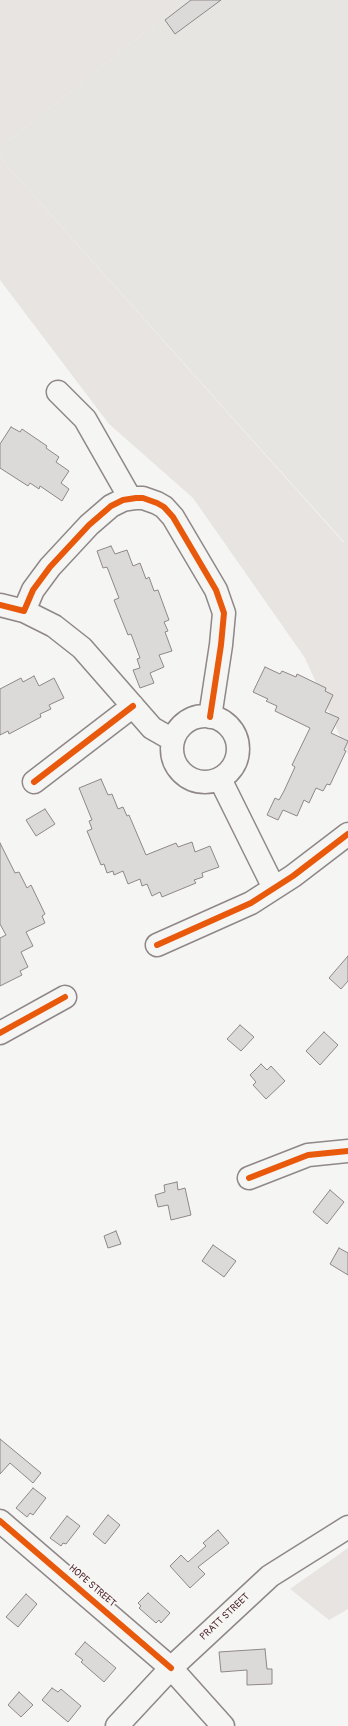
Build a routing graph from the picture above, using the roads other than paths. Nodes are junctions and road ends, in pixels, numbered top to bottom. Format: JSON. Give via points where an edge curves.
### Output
{"nodes":[{"id":1,"x":58,"y":392,"type":"dead end"},
{"id":2,"x":130,"y":498,"type":"junction"},
{"id":3,"x":0,"y":605,"type":"edge"},
{"id":4,"x":24,"y":611,"type":"junction"},
{"id":5,"x":133,"y":706,"type":"junction"},
{"id":6,"x":210,"y":717,"type":"junction"},
{"id":7,"x":173,"y":740,"type":"junction"},
{"id":8,"x":220,"y":779,"type":"junction"},
{"id":9,"x":34,"y":782,"type":"dead end"},
{"id":10,"x":348,"y":834,"type":"edge"},
{"id":11,"x":274,"y":888,"type":"junction"},
{"id":12,"x":157,"y":945,"type":"dead end"},
{"id":13,"x":65,"y":997,"type":"dead end"},
{"id":14,"x":0,"y":1033,"type":"edge"},
{"id":15,"x":348,"y":1151,"type":"edge"},
{"id":16,"x":249,"y":1178,"type":"dead end"},
{"id":17,"x":0,"y":1521,"type":"edge"},
{"id":18,"x":348,"y":1527,"type":"edge"},
{"id":19,"x":170,"y":1668,"type":"junction"},
{"id":20,"x":117,"y":1726,"type":"edge"},
{"id":21,"x":223,"y":1726,"type":"edge"}],
"edges":[{"from":1,"to":2,"type":"street","via":[[85,419]]},
{"from":2,"to":4,"type":"street","via":[[106,510],[64,550],[33,590]]},
{"from":2,"to":6,"type":"street","via":[[150,500],[169,511],[207,573],[221,602],[224,613],[223,627]]},
{"from":3,"to":4,"type":"street"},
{"from":4,"to":5,"type":"street","via":[[54,626],[82,648]]},
{"from":5,"to":7,"type":"street","via":[[152,728]]},
{"from":5,"to":9,"type":"street"},
{"from":6,"to":7,"type":"street","via":[[187,722],[177,731]]},
{"from":6,"to":8,"type":"street","via":[[226,725],[236,740],[238,749],[235,762]]},
{"from":7,"to":8,"type":"street","via":[[174,762],[179,771],[198,782]]},
{"from":8,"to":11,"type":"street"},
{"from":10,"to":11,"type":"street"},
{"from":11,"to":12,"type":"street","via":[[251,903]]},
{"from":13,"to":14,"type":"street"},
{"from":15,"to":16,"type":"street","via":[[308,1155]]},
{"from":17,"to":19,"type":"street","name":"HOPE STREET"},
{"from":18,"to":19,"type":"street","name":"PRATT STREET","via":[[270,1576]]},
{"from":19,"to":20,"type":"street","name":"PRATT STREET"},
{"from":19,"to":21,"type":"street","name":"HOPE STREET"}]}
